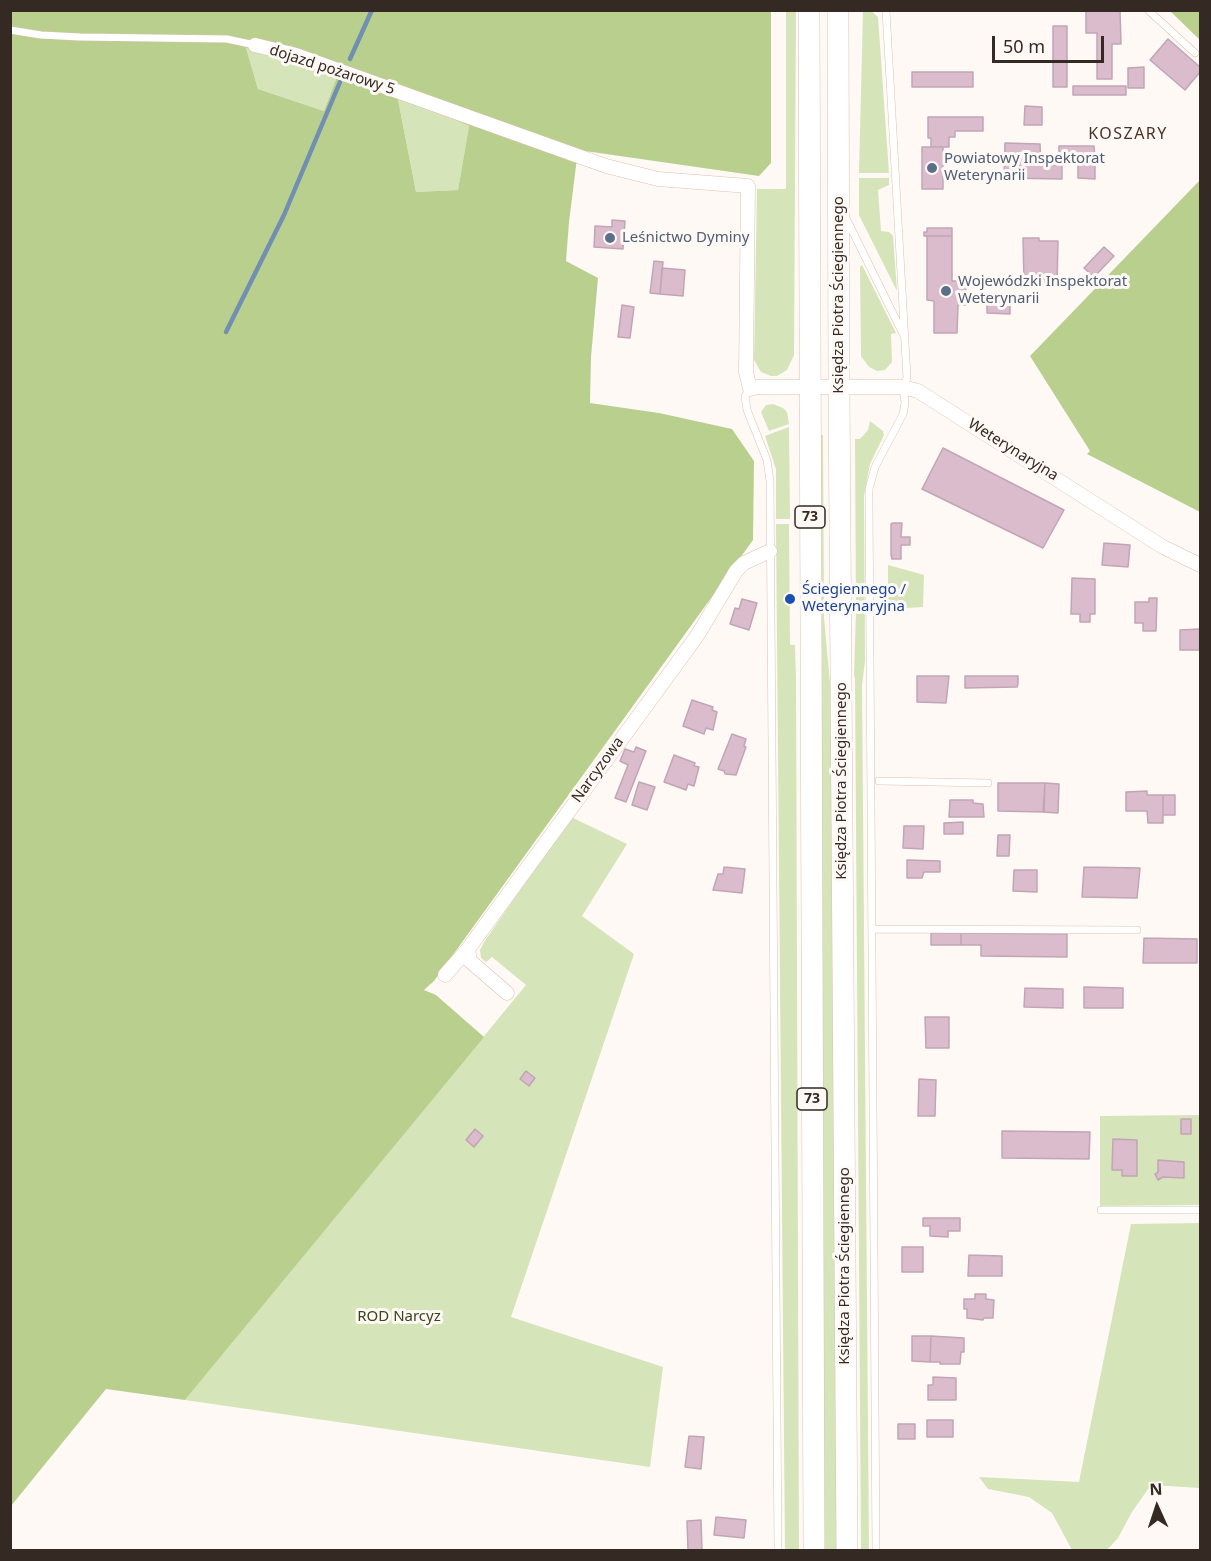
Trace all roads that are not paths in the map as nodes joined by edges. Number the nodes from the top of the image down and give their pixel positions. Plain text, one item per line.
1 (809, 10) edge
2 (838, 10) edge
3 (886, 10) edge
4 (1148, 10) edge
5 (10, 30) edge
6 (255, 45) joint
7 (1195, 53) dead end
8 (839, 202) junction
9 (906, 340) junction
10 (839, 386) junction
11 (810, 387) junction
12 (903, 387) junction
13 (750, 389) junction
14 (770, 551) junction
15 (1200, 566) edge
16 (879, 781) dead end
17 (988, 783) dead end
18 (872, 928) junction
19 (1137, 930) dead end
20 (468, 949) junction
21 (445, 975) dead end
22 (507, 993) dead end
23 (1101, 1210) dead end
24 (1200, 1210) edge
25 (778, 1551) edge
26 (813, 1551) edge
27 (847, 1551) edge
28 (876, 1551) edge

1 - 11 main road, Księdza Piotra Ściegiennego / 73
2 - 8 main road, Księdza Piotra Ściegiennego / 73
3 - 9 lane
4 - 7 lane
5 - 6 lane, dojazd pożarowy 5
6 - 13 street, dojazd pożarowy 5
8 - 9 lane
8 - 10 main road, Księdza Piotra Ściegiennego / 73
9 - 12 lane
10 - 11 street, Weterynaryjna
10 - 12 street, Weterynaryjna
10 - 27 main road, Księdza Piotra Ściegiennego / 73
11 - 13 street, Weterynaryjna
11 - 26 main road, Księdza Piotra Ściegiennego / 73
12 - 15 street, Weterynaryjna
12 - 18 lane
13 - 14 lane
14 - 20 street, Narcyzowa
14 - 25 lane
16 - 17 lane
18 - 19 lane
18 - 28 lane
20 - 21 street, Narcyzowa
20 - 22 street
23 - 24 lane

